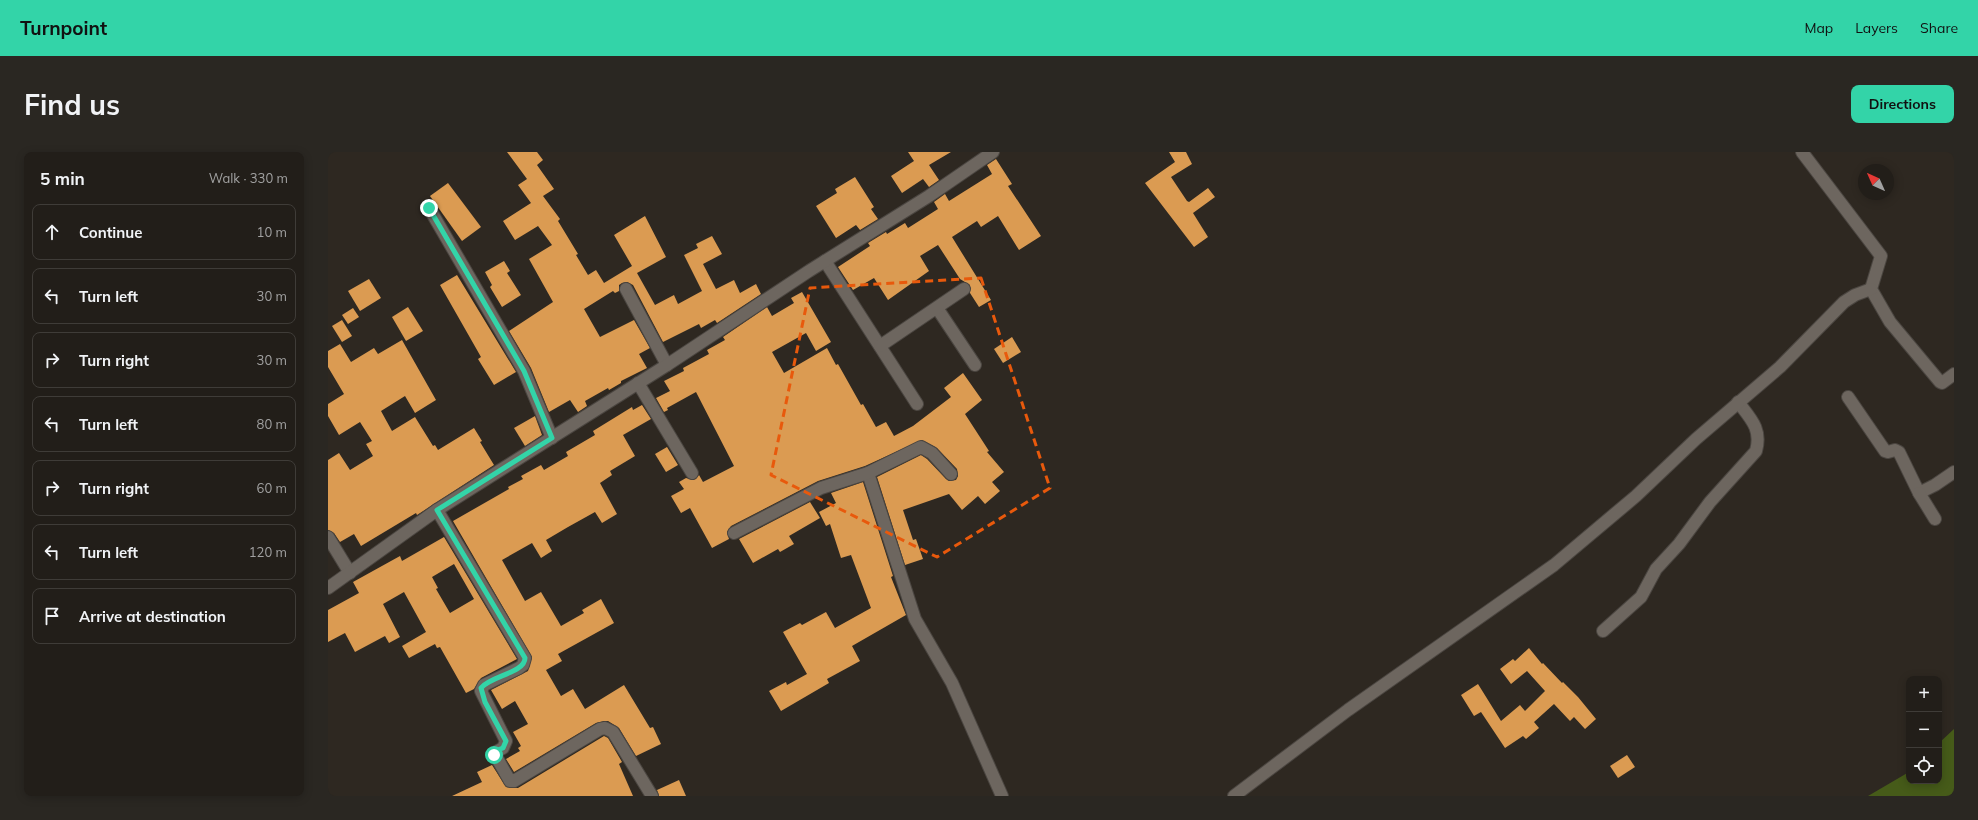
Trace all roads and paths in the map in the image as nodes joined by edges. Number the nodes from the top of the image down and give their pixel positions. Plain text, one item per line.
1 (993, 152) edge
2 (1802, 152) edge
3 (429, 208) dead end
4 (825, 261) junction
5 (626, 289) dead end
6 (964, 289) dead end
7 (1871, 289) junction
8 (937, 308) junction
9 (880, 346) junction
10 (667, 364) junction
11 (974, 365) dead end
12 (1954, 374) edge
13 (638, 382) junction
14 (1848, 397) dead end
15 (1738, 402) junction
16 (917, 404) dead end
17 (552, 438) junction
18 (1954, 472) edge
19 (692, 473) dead end
20 (868, 473) junction
21 (951, 474) dead end
22 (1919, 493) junction
23 (437, 510) junction
24 (1935, 519) dead end
25 (734, 533) dead end
26 (328, 537) edge
27 (350, 573) junction
28 (328, 588) edge
29 (1603, 631) dead end
30 (652, 796) edge
31 (1002, 796) edge
32 (1234, 796) edge

1 - 4 street
2 - 7 street
3 - 17 street
4 - 9 street
4 - 10 street
5 - 10 street
6 - 8 street
7 - 12 street
7 - 15 street
8 - 9 street
8 - 11 street
9 - 16 street
10 - 13 street
13 - 17 street
13 - 19 street
14 - 22 street
15 - 29 street
15 - 32 street
17 - 23 street
18 - 22 street
20 - 21 street
20 - 25 street
20 - 31 street
22 - 24 street
23 - 27 street
23 - 30 street
26 - 27 street
27 - 28 street

